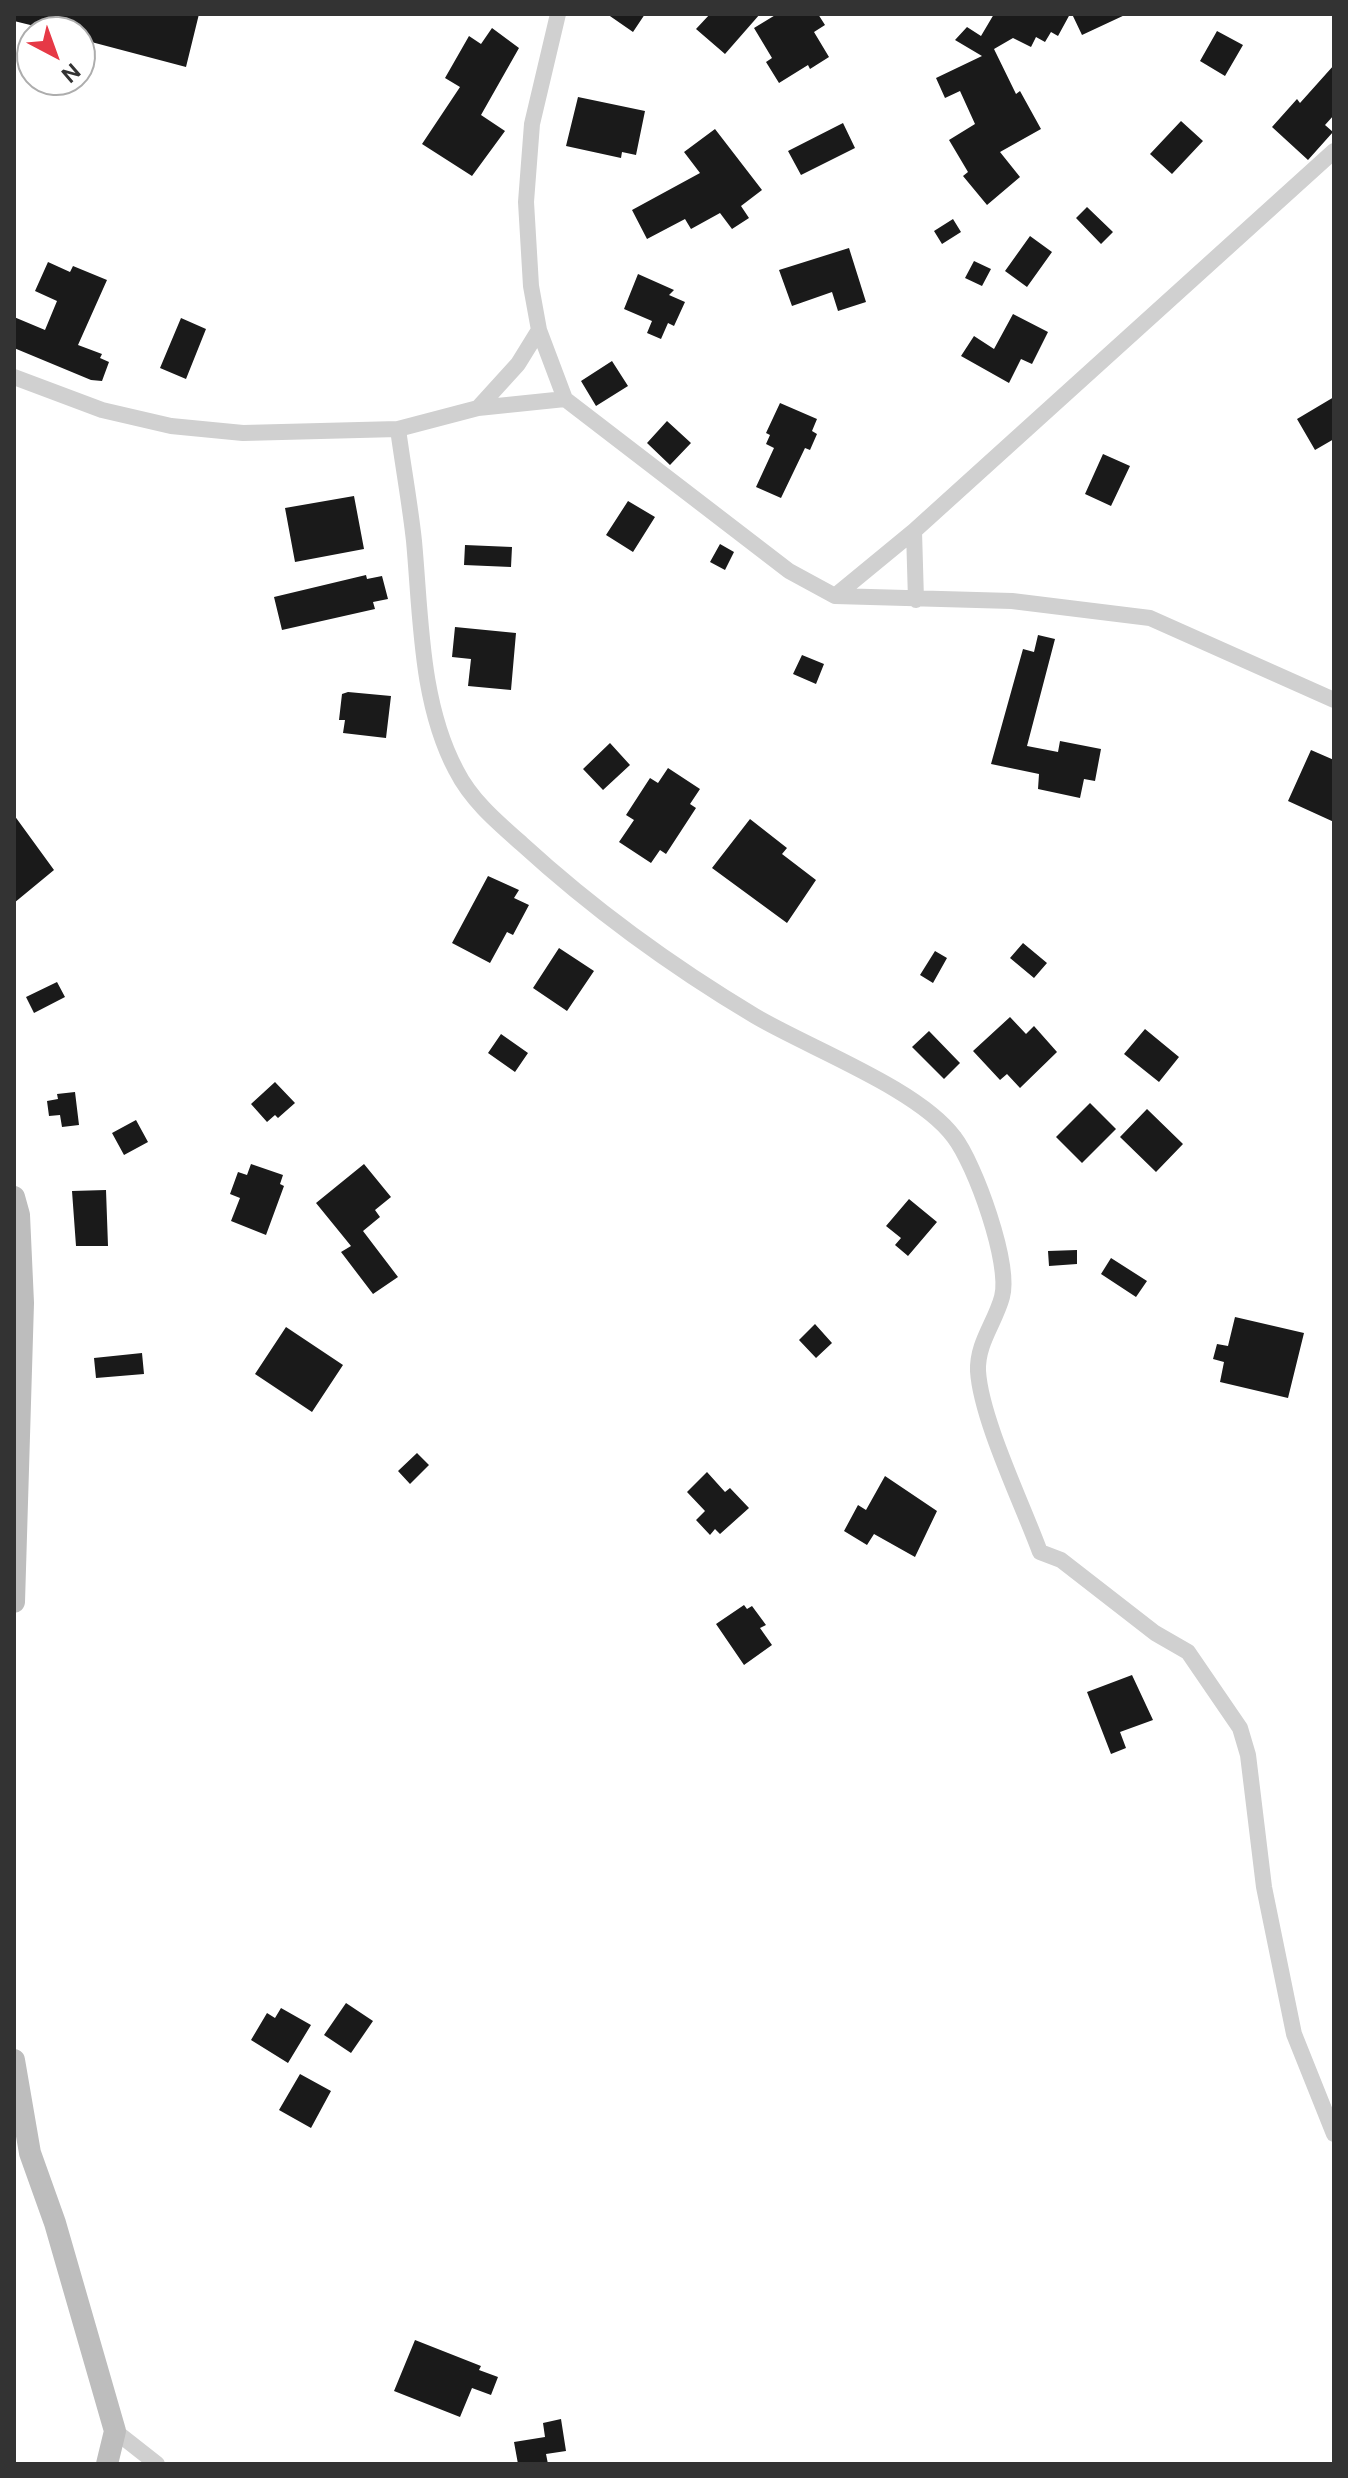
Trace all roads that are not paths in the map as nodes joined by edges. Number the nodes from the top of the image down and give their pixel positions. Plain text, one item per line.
1 (558, 14) edge
2 (1334, 151) edge
3 (539, 330) junction
4 (14, 377) edge
5 (565, 399) junction
6 (478, 408) junction
7 (398, 429) junction
8 (914, 531) junction
9 (835, 596) junction
10 (916, 600) junction
11 (1334, 700) edge
12 (14, 1197) edge
13 (14, 1602) edge
14 (14, 2060) edge
15 (1334, 2134) edge
16 (115, 2431) junction
17 (107, 2464) edge
18 (157, 2464) edge

1 - 3 street
2 - 8 street
3 - 5 street
3 - 6 street
4 - 7 street
5 - 6 street
5 - 9 street
6 - 7 street
7 - 15 street
8 - 9 street
8 - 10 street
9 - 10 street
10 - 11 street
12 - 13 street
14 - 16 street
16 - 17 street
16 - 18 street

